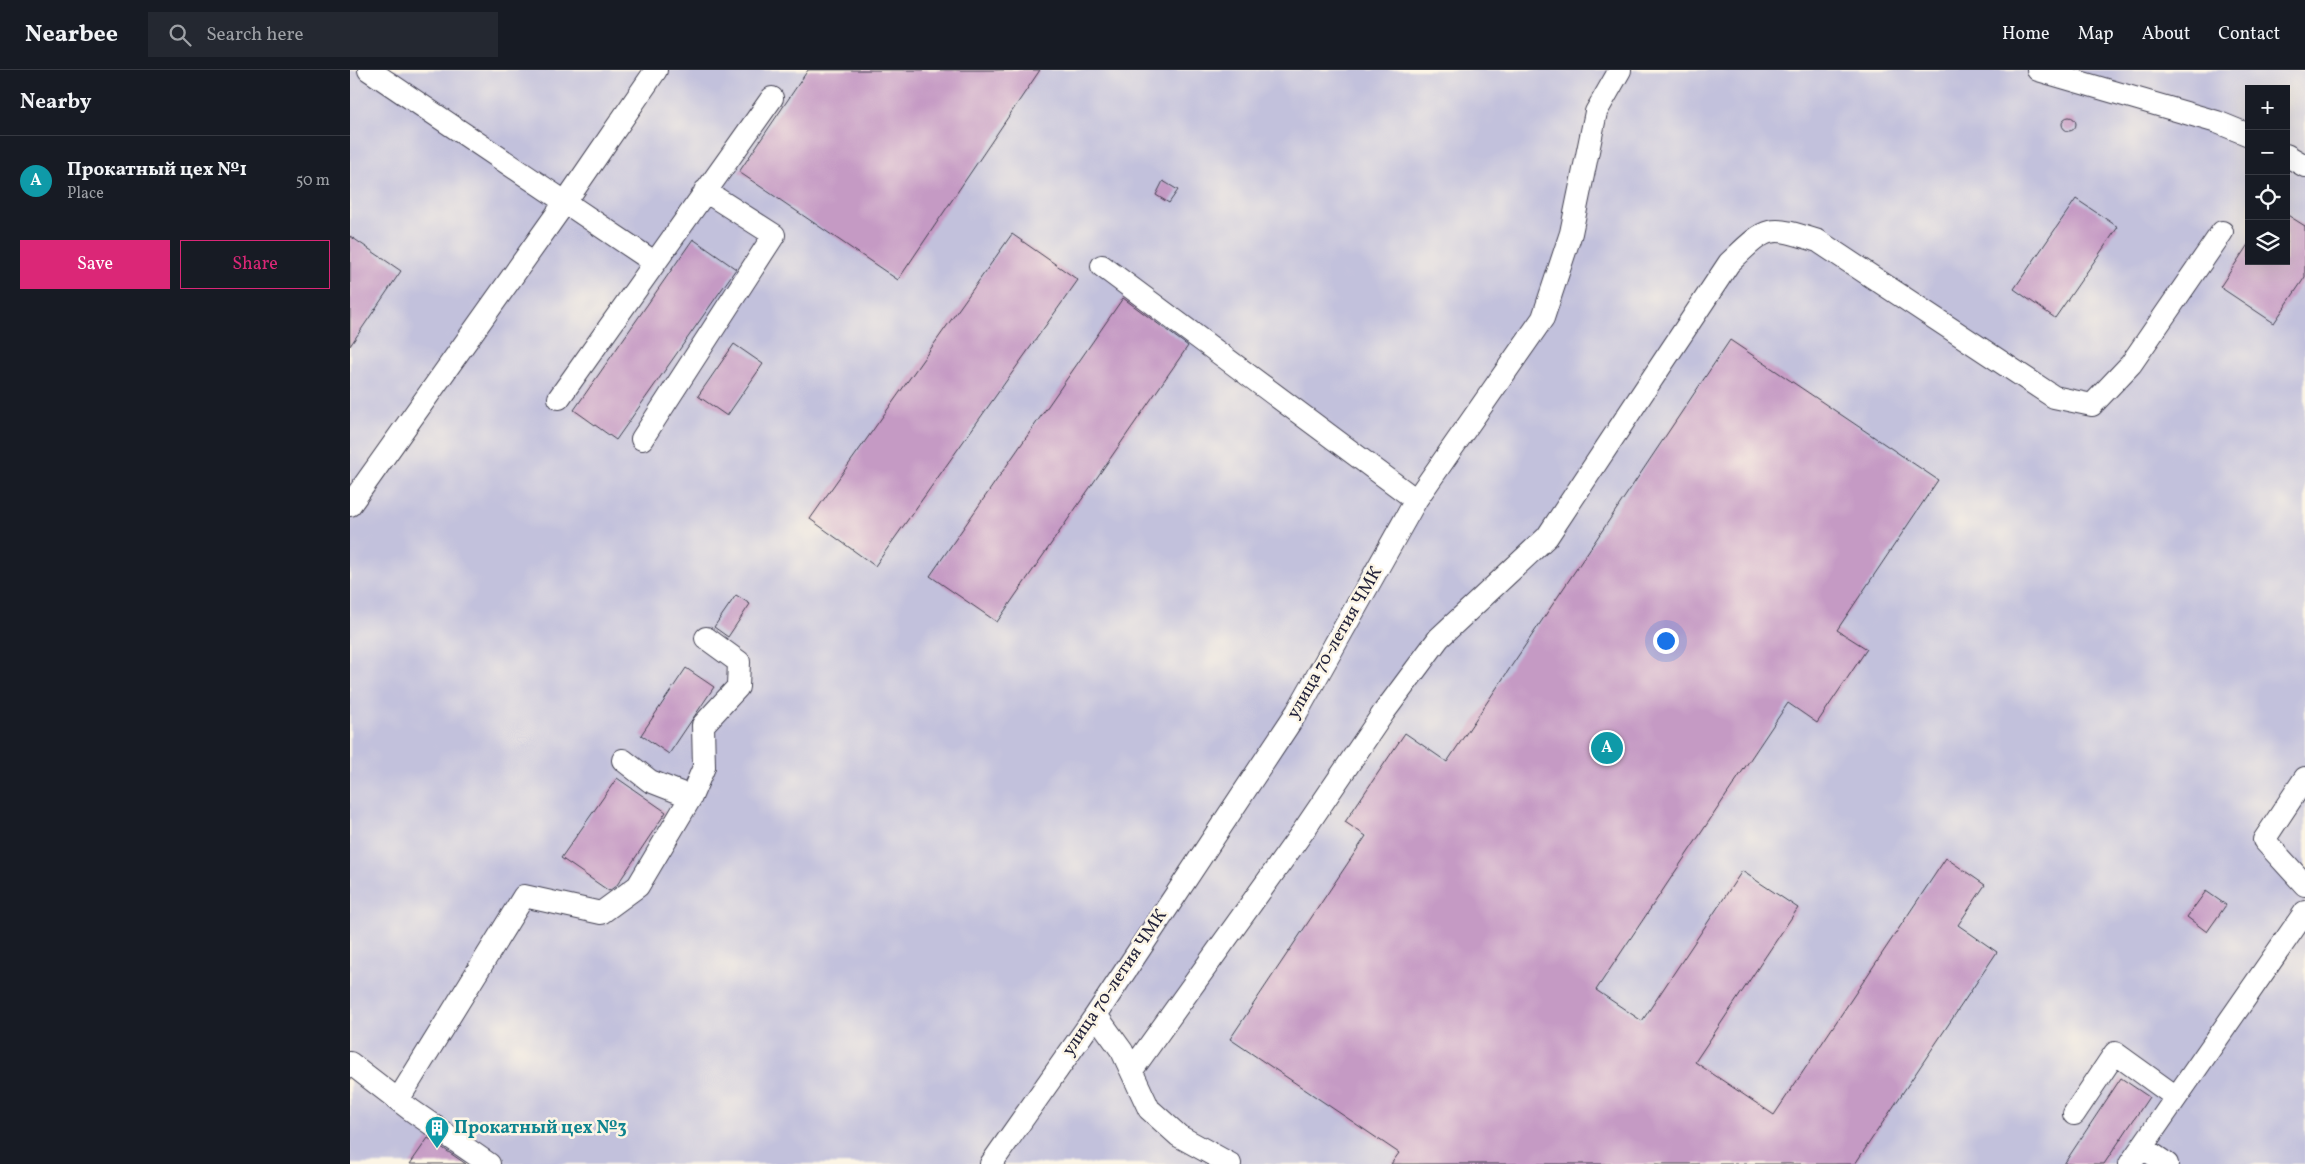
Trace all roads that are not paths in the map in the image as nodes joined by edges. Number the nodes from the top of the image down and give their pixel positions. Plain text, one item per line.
1 (369, 70) edge
2 (656, 70) edge
3 (1620, 70) edge
4 (2038, 70) edge
5 (772, 98) dead end
6 (2245, 133) edge
7 (2290, 157) edge
8 (2305, 166) edge
9 (705, 191) junction
10 (566, 201) junction
11 (2222, 232) dead end
12 (654, 262) junction
13 (1102, 266) dead end
14 (559, 398) dead end
15 (642, 439) dead end
16 (1416, 500) junction
17 (350, 505) edge
18 (706, 638) dead end
19 (623, 760) dead end
20 (2305, 778) edge
21 (691, 797) junction
22 (2305, 885) edge
23 (2305, 912) edge
24 (1096, 1015) junction
25 (350, 1064) edge
26 (1132, 1070) junction
27 (2176, 1097) junction
28 (398, 1100) junction
29 (2074, 1114) dead end
30 (2136, 1155) edge
31 (489, 1164) edge
32 (991, 1164) edge
33 (1230, 1164) edge
34 (2167, 1164) edge

1 - 10 street
2 - 10 street
3 - 16 street, улица 70-летия ЧМК
4 - 6 street
5 - 9 street
7 - 8 street
9 - 12 street
9 - 15 street
10 - 12 street
10 - 17 street
11 - 26 street
12 - 14 street
13 - 16 street
16 - 24 street, улица 70-летия ЧМК
18 - 21 street
19 - 21 street
20 - 22 street
21 - 28 street
23 - 27 street
24 - 26 street
24 - 32 street, улица 70-летия ЧМК
25 - 28 street
26 - 33 street
27 - 29 street
27 - 30 street
28 - 31 street
30 - 34 street

